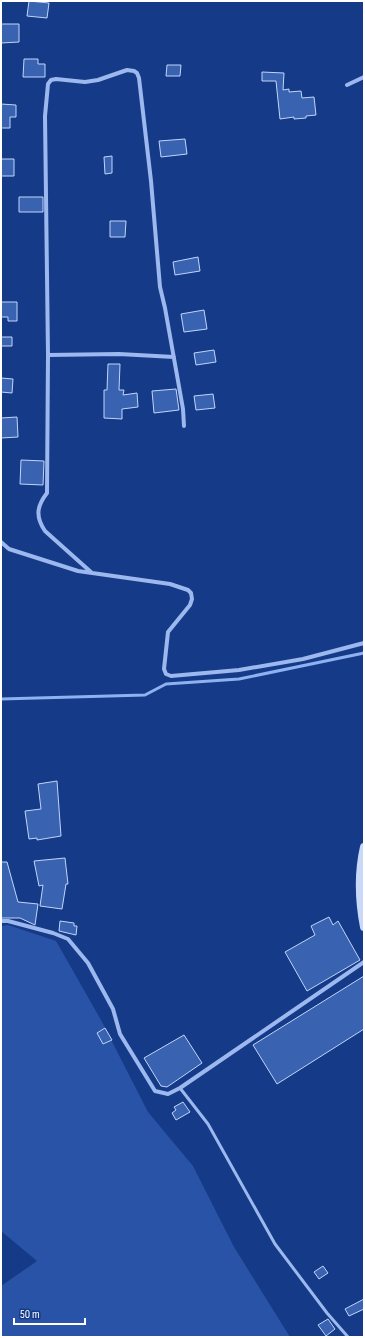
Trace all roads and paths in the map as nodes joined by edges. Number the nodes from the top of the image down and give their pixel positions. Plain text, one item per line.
1 (364, 77) edge
2 (347, 85) dead end
3 (48, 355) junction
4 (174, 356) junction
5 (184, 426) dead end
6 (1, 542) edge
7 (92, 573) junction
8 (364, 643) edge
9 (364, 847) edge
10 (1, 921) edge
11 (364, 927) edge
12 (364, 962) edge
13 (180, 1088) junction
14 (348, 1337) edge

1 - 2 street
3 - 4 street
3 - 4 street
3 - 7 street
4 - 5 street
6 - 7 street
7 - 8 street
9 - 11 main road
10 - 13 street
12 - 13 street
13 - 14 lane

